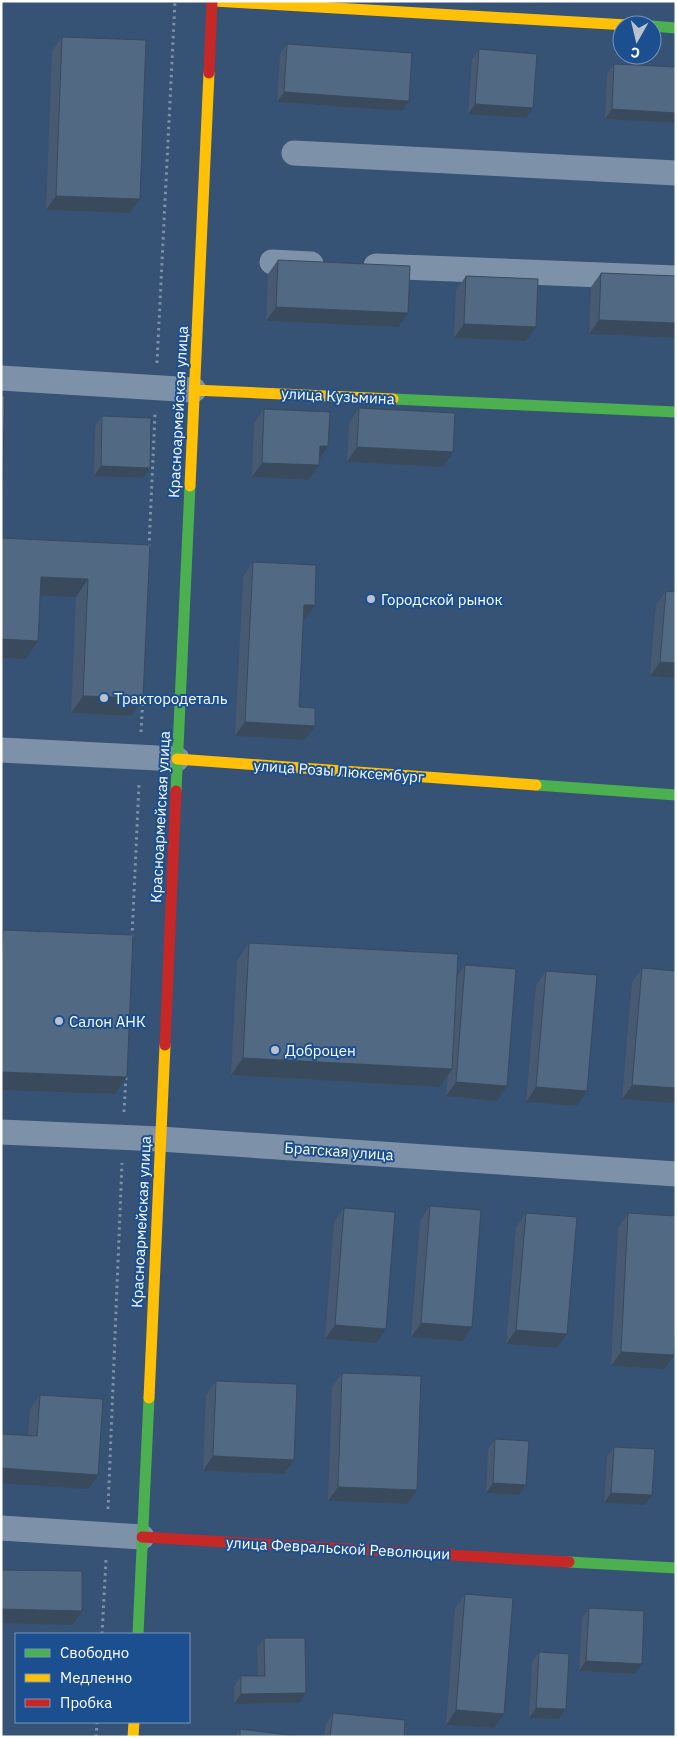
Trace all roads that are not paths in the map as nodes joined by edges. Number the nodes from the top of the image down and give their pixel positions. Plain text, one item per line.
1 (213, 1) edge
2 (612, 24) edge
3 (662, 27) edge
4 (676, 28) edge
5 (294, 153) dead end
6 (676, 173) edge
7 (272, 262) dead end
8 (676, 278) edge
9 (1, 378) edge
10 (194, 390) junction
11 (676, 412) edge
12 (1, 750) edge
13 (177, 759) junction
14 (676, 795) edge
15 (1, 1132) edge
16 (160, 1139) junction
17 (676, 1174) edge
18 (1, 1528) edge
19 (142, 1537) junction
20 (676, 1568) edge
21 (138, 1633) edge
22 (134, 1723) edge
23 (133, 1737) edge

1 - 2 street
1 - 10 street, Красноармейская улица
3 - 4 street
5 - 6 street
7 - 8 street
9 - 10 street, улица Кузьмина
10 - 11 street, улица Кузьмина
10 - 13 street, Красноармейская улица
12 - 13 street, улица Розы Люксембург
13 - 14 street, улица Розы Люксембург
13 - 16 street, Красноармейская улица
15 - 16 street, Братская улица
16 - 17 street, Братская улица
16 - 19 street, Красноармейская улица
18 - 19 street, улица Февральской Революции
19 - 20 street, улица Февральской Революции
19 - 21 street, Красноармейская улица
22 - 23 street

